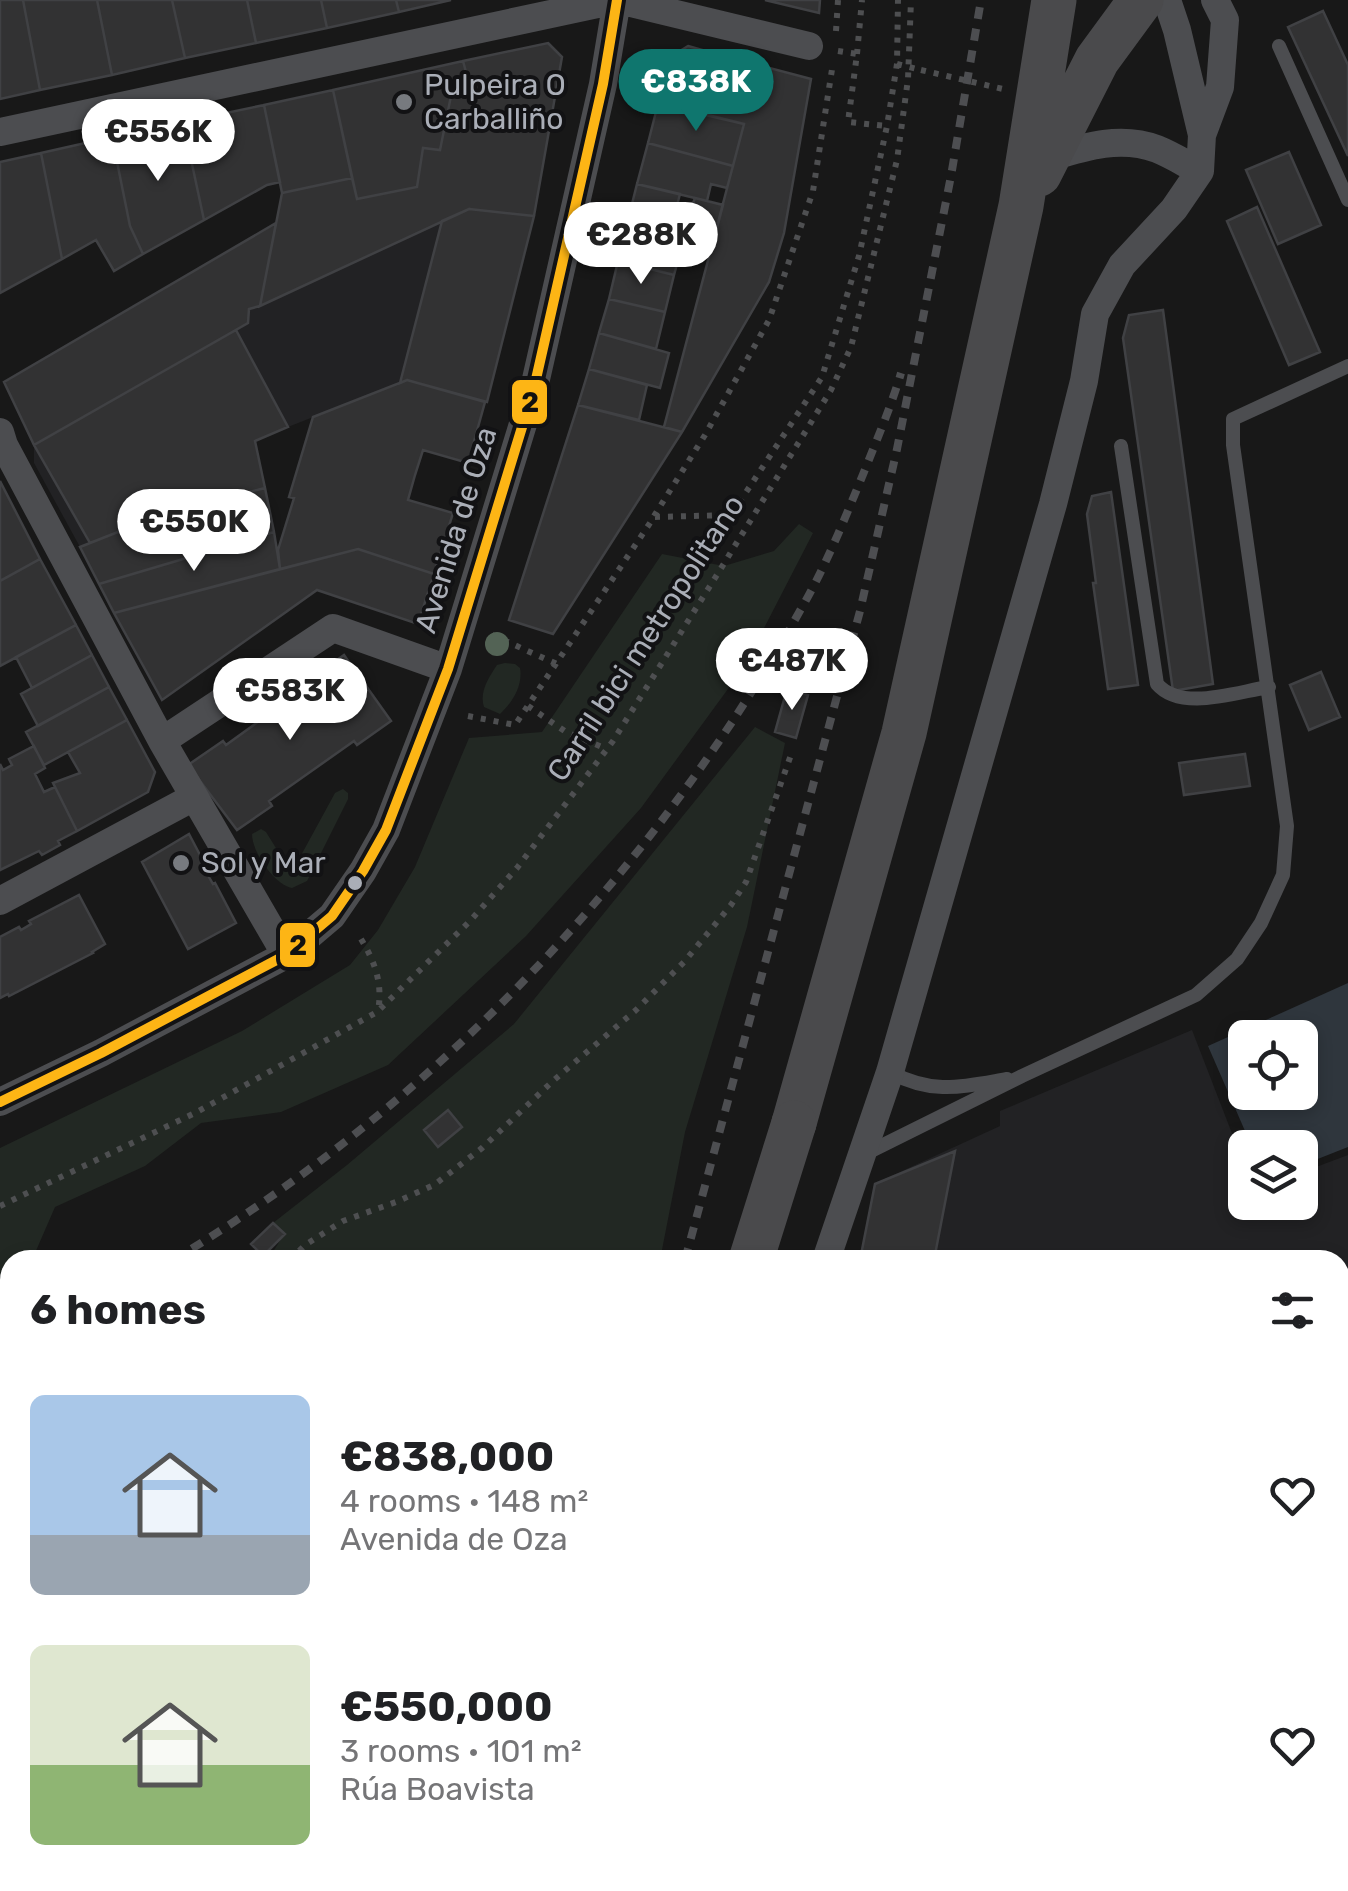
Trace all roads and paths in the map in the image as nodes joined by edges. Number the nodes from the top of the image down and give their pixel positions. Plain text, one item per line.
1 (617, 0) edge
2 (838, 0) edge
3 (862, 0) edge
4 (898, 0) edge
5 (911, 0) edge
6 (1054, 0) edge
7 (1140, 0) edge
8 (1166, 0) edge
9 (1215, 0) edge
10 (1279, 46) dead end
11 (822, 48) junction
12 (858, 54) junction
13 (897, 64) junction
14 (908, 67) junction
15 (1004, 89) dead end
16 (888, 126) junction
17 (0, 132) edge
18 (1202, 135) junction
19 (1048, 158) junction
20 (1200, 172) junction
21 (1348, 200) edge
22 (1021, 206) junction
23 (1348, 366) edge
24 (0, 432) edge
25 (1121, 446) dead end
26 (654, 517) junction
27 (492, 635) dead end
28 (557, 664) junction
29 (448, 668) junction
30 (1269, 687) junction
31 (528, 706) junction
32 (468, 716) dead end
33 (162, 741) junction
34 (607, 749) junction
35 (792, 752) dead end
36 (194, 797) junction
37 (0, 900) edge
38 (361, 939) dead end
39 (286, 955) junction
40 (378, 1012) junction
41 (890, 1072) junction
42 (1022, 1076) junction
43 (0, 1102) edge
44 (861, 1156) junction
45 (0, 1206) edge
46 (300, 1250) edge
47 (753, 1250) edge
48 (829, 1250) edge

1 - 11 street
1 - 17 street
1 - 29 street, Avenida de Oza
2 - 11 path
3 - 12 path
4 - 13 path
5 - 14 path, Carril bici metropolitano
6 - 22 main road
7 - 19 main road
8 - 18 street
9 - 18 street
10 - 21 lane
11 - 12 path
11 - 26 path
12 - 16 path
13 - 14 path
13 - 16 path
14 - 15 path, bridge
14 - 34 path, Carril bici metropolitano
16 - 26 path
18 - 20 street
19 - 20 street
19 - 22 main road
20 - 41 street
22 - 47 main road, bridge
23 - 30 lane
24 - 33 street
25 - 30 lane
26 - 28 path
27 - 28 path
28 - 31 path
29 - 33 street, Avenida de Oza
29 - 39 street, Avenida de Oza
30 - 42 lane
31 - 32 path
31 - 34 path
33 - 36 street
34 - 40 path, Carril bici metropolitano
35 - 46 path
36 - 37 street
36 - 39 street
38 - 40 path
39 - 43 street, Avenida de Oza
40 - 45 path, Carril bici metropolitano
41 - 42 lane
41 - 44 street
42 - 44 lane
44 - 48 street

